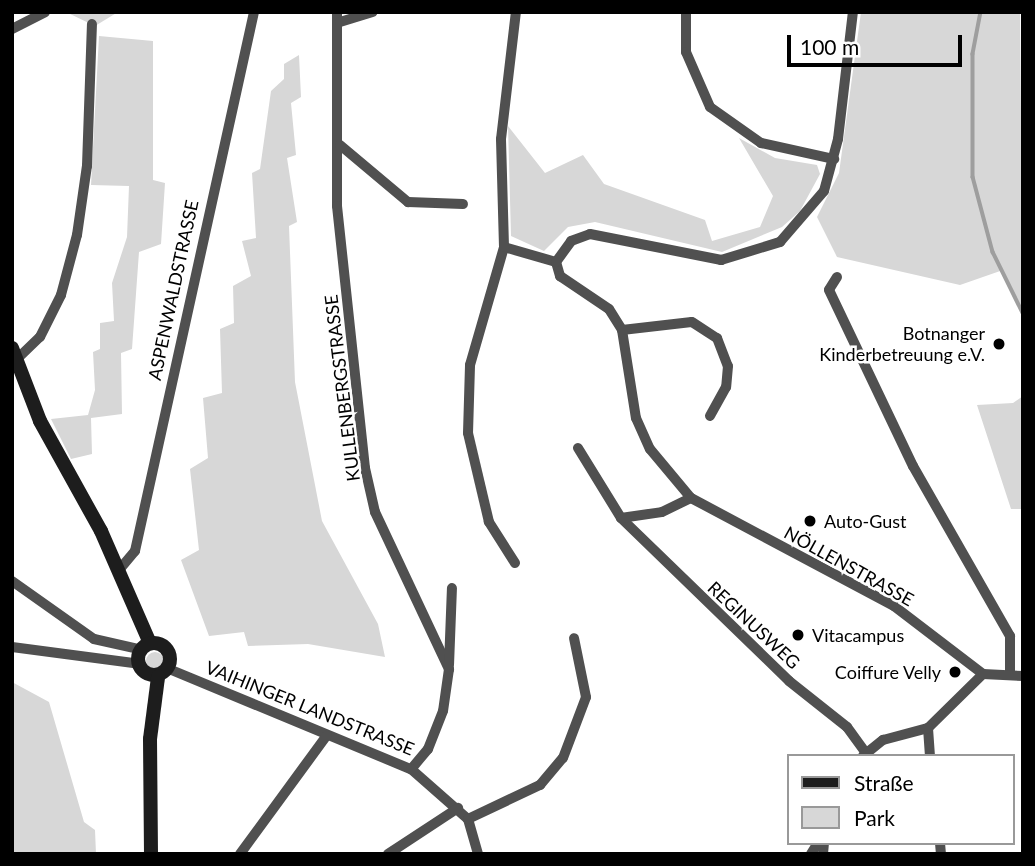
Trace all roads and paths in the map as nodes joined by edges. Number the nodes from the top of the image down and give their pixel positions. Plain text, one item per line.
1 (45, 12) edge
2 (254, 12) edge
3 (373, 12) edge
4 (516, 12) edge
5 (686, 12) edge
6 (853, 12) edge
7 (339, 17) edge
8 (92, 24) dead end
9 (12, 29) edge
10 (340, 145) junction
11 (834, 159) junction
12 (463, 204) dead end
13 (504, 247) junction
14 (556, 262) junction
15 (837, 278) dead end
16 (622, 330) junction
17 (14, 353) edge
18 (710, 416) dead end
19 (578, 448) dead end
20 (691, 498) junction
21 (621, 518) junction
22 (515, 564) dead end
23 (119, 570) junction
24 (12, 581) edge
25 (452, 588) dead end
26 (574, 638) dead end
27 (12, 647) edge
28 (107, 651) junction
29 (143, 651) junction
30 (449, 669) junction
31 (163, 673) junction
32 (1010, 673) junction
33 (983, 674) junction
34 (1023, 676) edge
35 (928, 728) junction
36 (327, 735) junction
37 (864, 754) edge
38 (930, 754) edge
39 (411, 769) junction
40 (458, 808) junction
41 (468, 820) junction
42 (151, 854) edge
43 (240, 854) edge
44 (388, 854) edge
45 (478, 854) edge

1 - 9 street
2 - 23 street, ASPENWALDSTRASSE
3 - 7 street, KULLENBERGSTRASSE
4 - 13 street
5 - 11 street
6 - 11 street
7 - 10 street, KULLENBERGSTRASSE
8 - 17 street
10 - 12 street
10 - 30 street, KULLENBERGSTRASSE
11 - 14 street
13 - 14 street
13 - 22 street
14 - 16 street, NÖLLENSTRASSE
15 - 32 street
16 - 18 street
16 - 20 street, NÖLLENSTRASSE
17 - 23 street, VAIHINGER LANDSTRASSE
19 - 21 street
20 - 21 street
20 - 33 street, NÖLLENSTRASSE
21 - 37 street, REGINUSWEG
23 - 29 street, VAIHINGER LANDSTRASSE
24 - 28 street
25 - 30 street
26 - 41 street
27 - 28 street
28 - 29 street
28 - 29 street
29 - 31 street, VAIHINGER LANDSTRASSE
29 - 31 street, VAIHINGER LANDSTRASSE
30 - 39 street
31 - 36 street, VAIHINGER LANDSTRASSE
31 - 42 street
32 - 33 street
32 - 34 street
33 - 35 street
35 - 37 street
35 - 38 street
36 - 39 street, VAIHINGER LANDSTRASSE
36 - 43 street
39 - 40 street, VAIHINGER LANDSTRASSE
40 - 41 street, VAIHINGER LANDSTRASSE
40 - 44 street
41 - 45 street, VAIHINGER LANDSTRASSE

